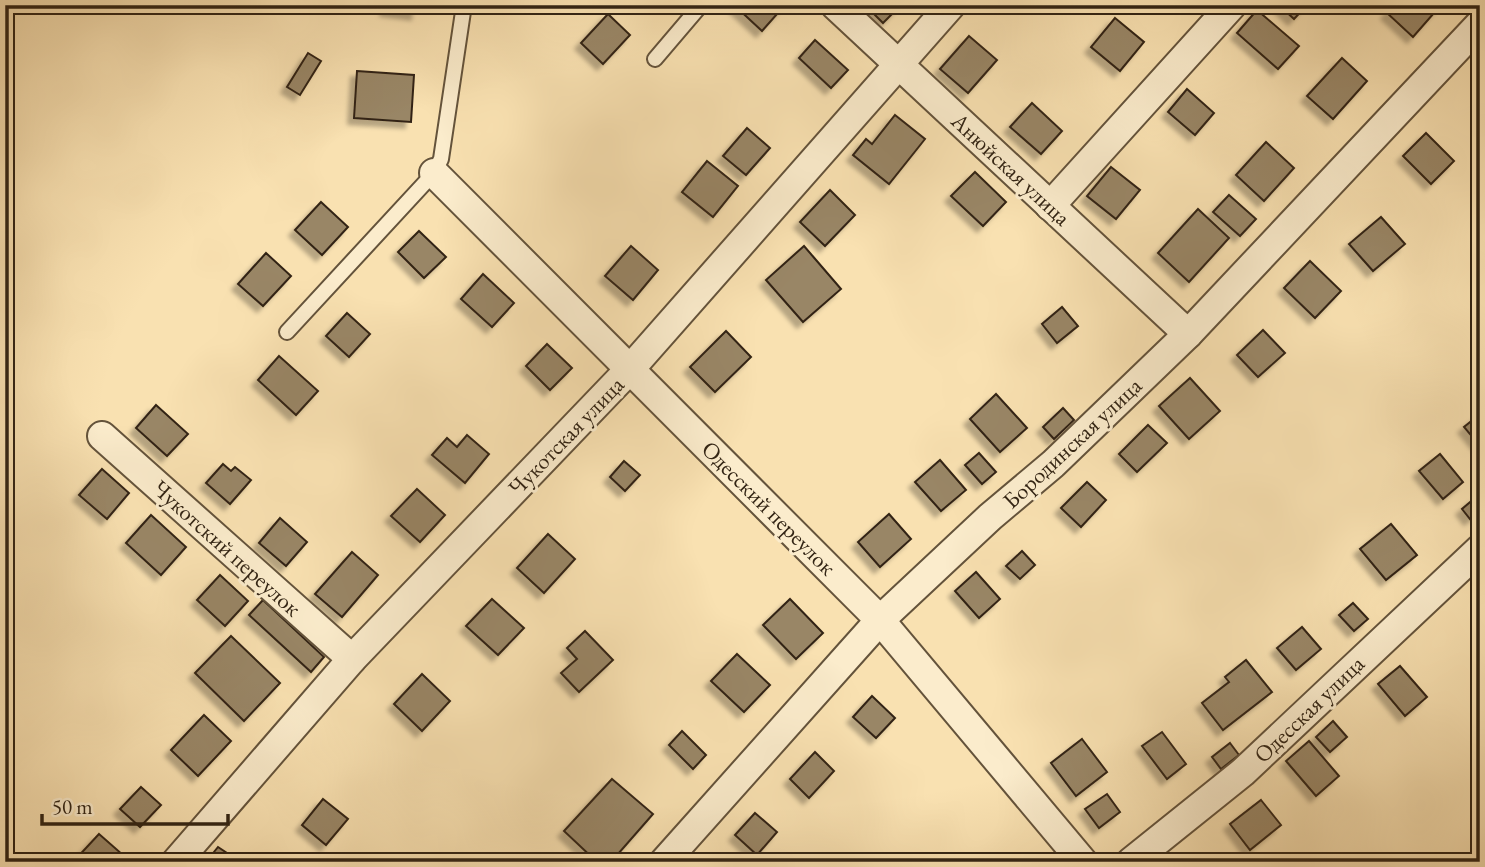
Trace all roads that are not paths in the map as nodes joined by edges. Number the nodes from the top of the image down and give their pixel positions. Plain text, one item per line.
1 (464, 5) edge
2 (701, 5) edge
3 (835, 5) edge
4 (951, 5) edge
5 (1232, 5) edge
6 (1480, 24) edge
7 (655, 59) dead end
8 (898, 63) junction
9 (434, 173) junction
10 (1050, 206) junction
11 (287, 332) dead end
12 (1188, 334) junction
13 (631, 368) junction
14 (103, 436) dead end
15 (1480, 549) edge
16 (880, 620) junction
17 (352, 659) junction
18 (176, 862) edge
19 (664, 862) edge
20 (1083, 862) edge
21 (1131, 862) edge

1 - 9 lane
2 - 7 lane
3 - 8 street, Анюйская улица
4 - 8 street, Чукотская улица
5 - 10 street
6 - 12 street, Бородинская улица
8 - 10 street, Анюйская улица
8 - 13 street, Чукотская улица
9 - 11 lane
9 - 13 street, Одесский переулок
10 - 12 street, Анюйская улица
12 - 16 street, Бородинская улица
13 - 16 street, Одесский переулок
13 - 17 street, Чукотская улица
14 - 17 street, Чукотский переулок
15 - 21 street, Одесская улица
16 - 19 street, Бородинская улица
16 - 20 street, Одесский переулок
17 - 18 street, Чукотская улица

